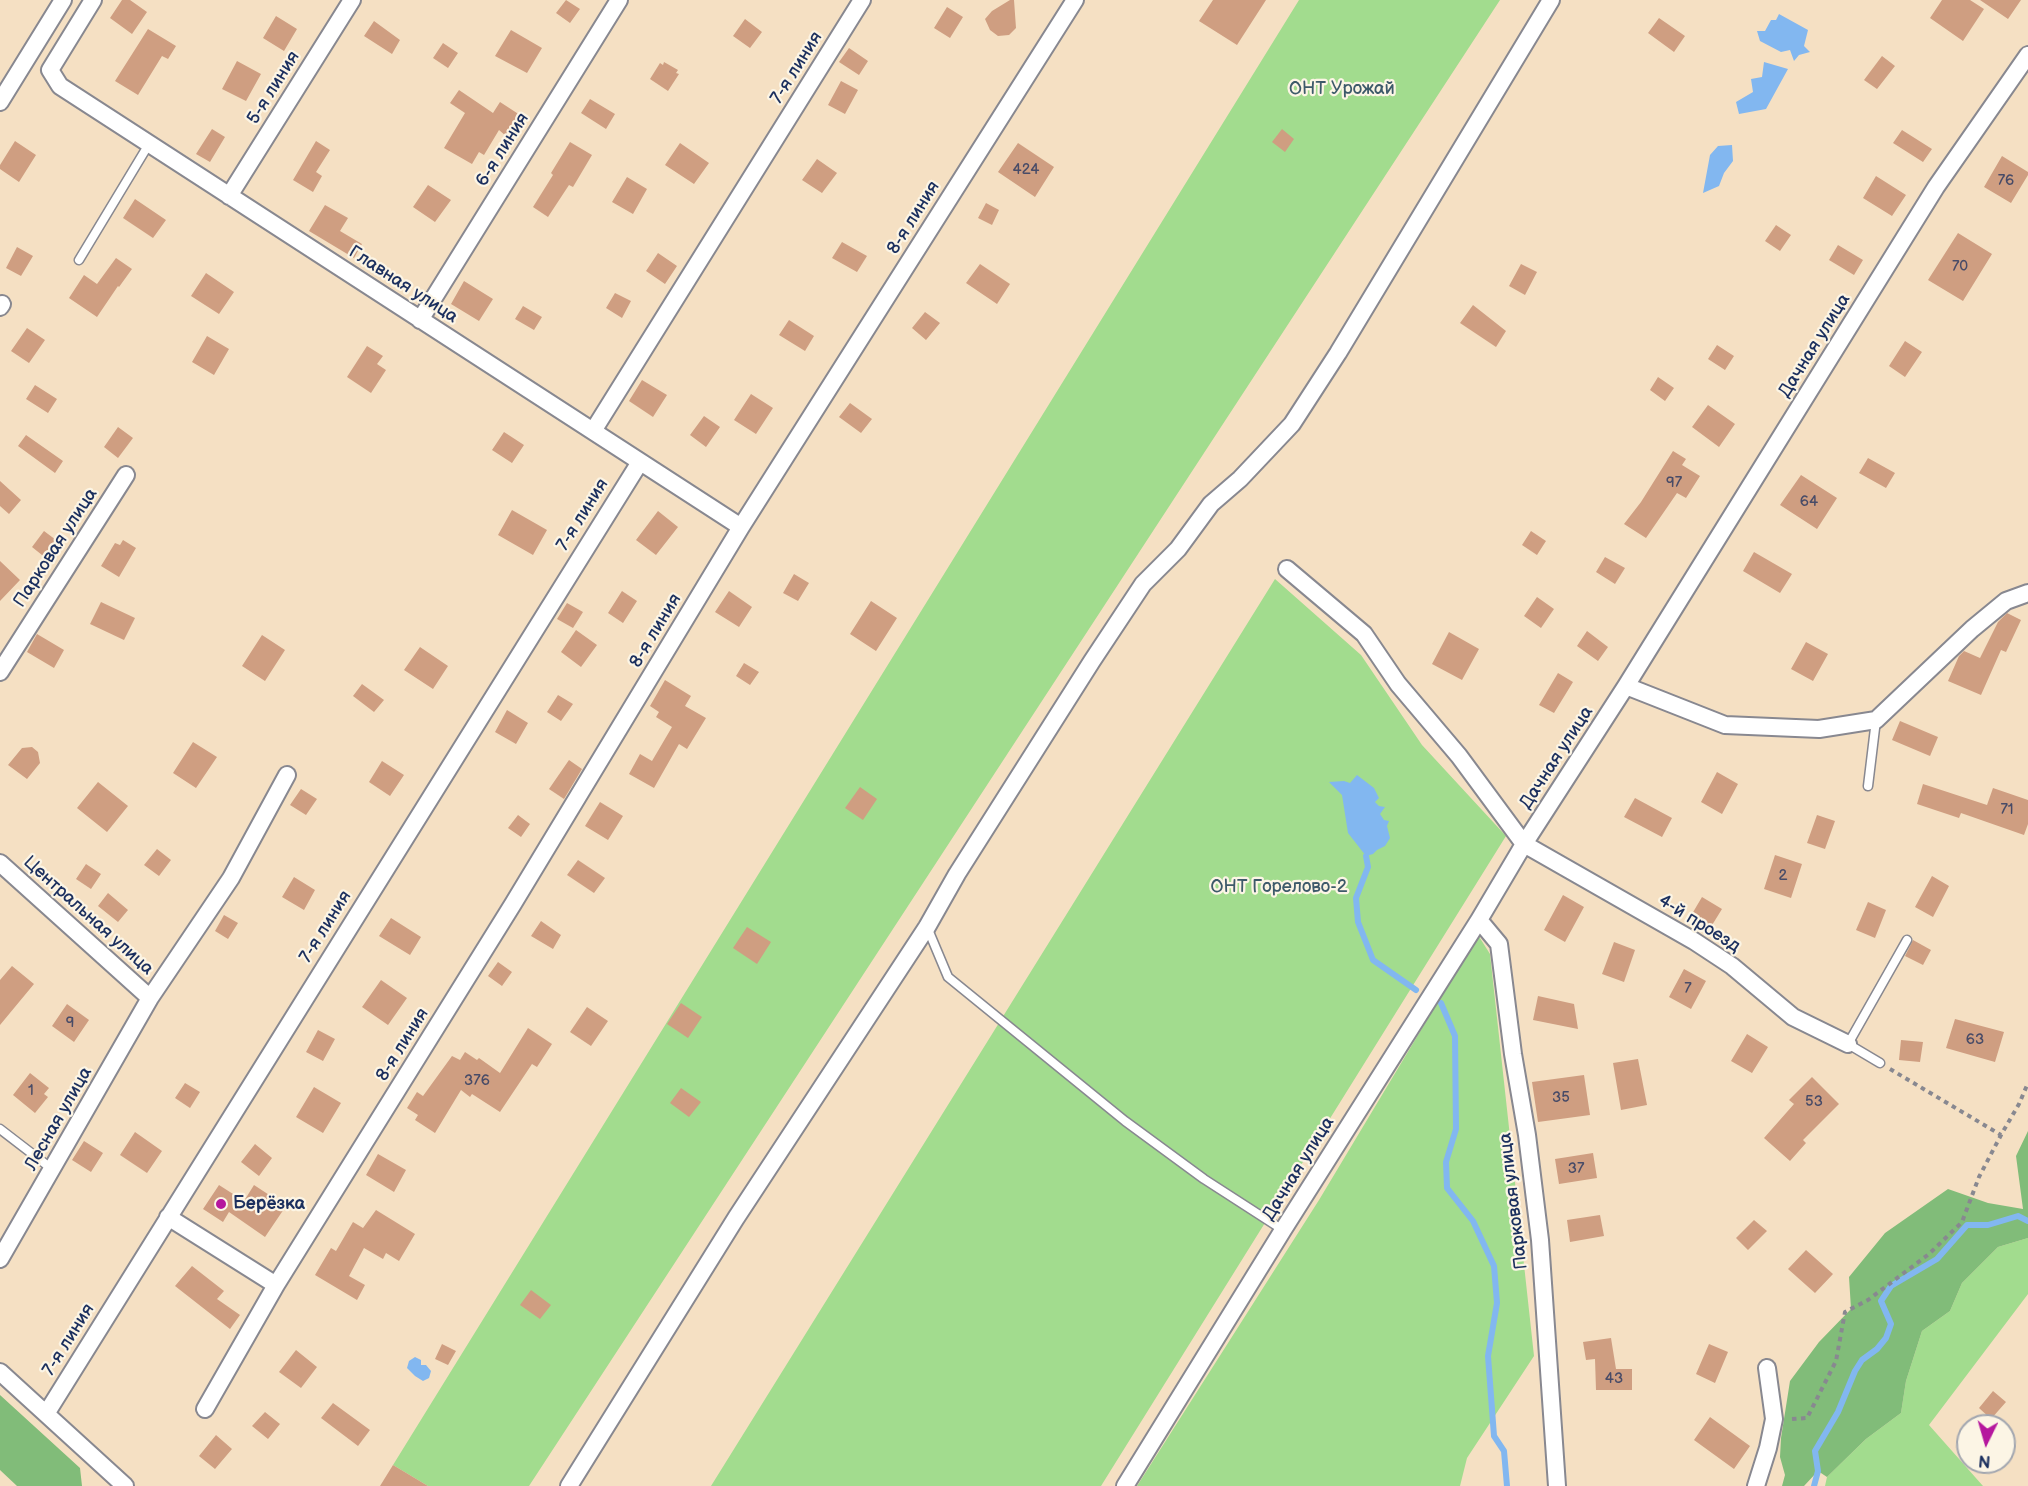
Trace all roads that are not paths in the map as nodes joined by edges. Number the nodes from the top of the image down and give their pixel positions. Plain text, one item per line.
1 (63, 0) edge
2 (93, 0) edge
3 (352, 0) edge
4 (619, 0) edge
5 (862, 0) edge
6 (1075, 0) edge
7 (1551, 0) edge
8 (2028, 55) edge
9 (6, 81) edge
10 (0, 102) edge
11 (149, 144) junction
12 (229, 196) junction
13 (79, 260) dead end
14 (420, 320) junction
15 (593, 431) junction
16 (640, 462) junction
17 (126, 475) dead end
18 (741, 527) junction
19 (1287, 569) dead end
20 (2028, 592) edge
21 (0, 672) edge
22 (1626, 686) junction
23 (1876, 720) junction
24 (287, 775) dead end
25 (1868, 786) dead end
26 (1524, 844) junction
27 (0, 863) edge
28 (1479, 920) junction
29 (927, 927) junction
30 (1907, 940) dead end
31 (150, 998) junction
32 (1848, 1044) junction
33 (1880, 1063) road end
34 (0, 1129) edge
35 (52, 1170) junction
36 (168, 1217) junction
37 (1283, 1230) junction
38 (0, 1259) edge
39 (276, 1285) junction
40 (1767, 1368) dead end
41 (0, 1372) edge
42 (205, 1409) dead end
43 (46, 1414) junction
44 (124, 1486) edge
45 (569, 1486) edge
46 (1125, 1486) edge
47 (1557, 1486) edge
48 (1756, 1486) edge

1 - 9 street
2 - 11 street, Главная улица
3 - 12 street, 5-я линия
4 - 14 street, 6-я линия
5 - 15 street, 7-я линия
6 - 18 street, 8-я линия
7 - 29 street
8 - 22 street, Дачная улица
9 - 10 street
11 - 12 street, Главная улица
11 - 13 lane
12 - 14 street, Главная улица
14 - 15 street, Главная улица
15 - 16 street, Главная улица
16 - 18 street, Главная улица
16 - 36 street, 7-я линия
17 - 21 street, Парковая улица
18 - 39 street, 8-я линия
19 - 26 street
20 - 23 street
22 - 23 street
22 - 26 street, Дачная улица
23 - 25 lane
24 - 31 street, Лесная улица
26 - 28 street, Дачная улица
26 - 32 street, 4-й проезд
27 - 31 street, Центральная улица
28 - 37 street, Дачная улица
28 - 47 street, Парковая улица
29 - 37 lane
29 - 45 street
30 - 32 lane
31 - 35 street, Лесная улица
32 - 33 lane
34 - 35 lane
35 - 38 street, Лесная улица
36 - 39 street
36 - 43 street, 7-я линия
37 - 46 street, Дачная улица
39 - 42 street, 8-я линия
40 - 48 street
41 - 43 street
43 - 44 street

